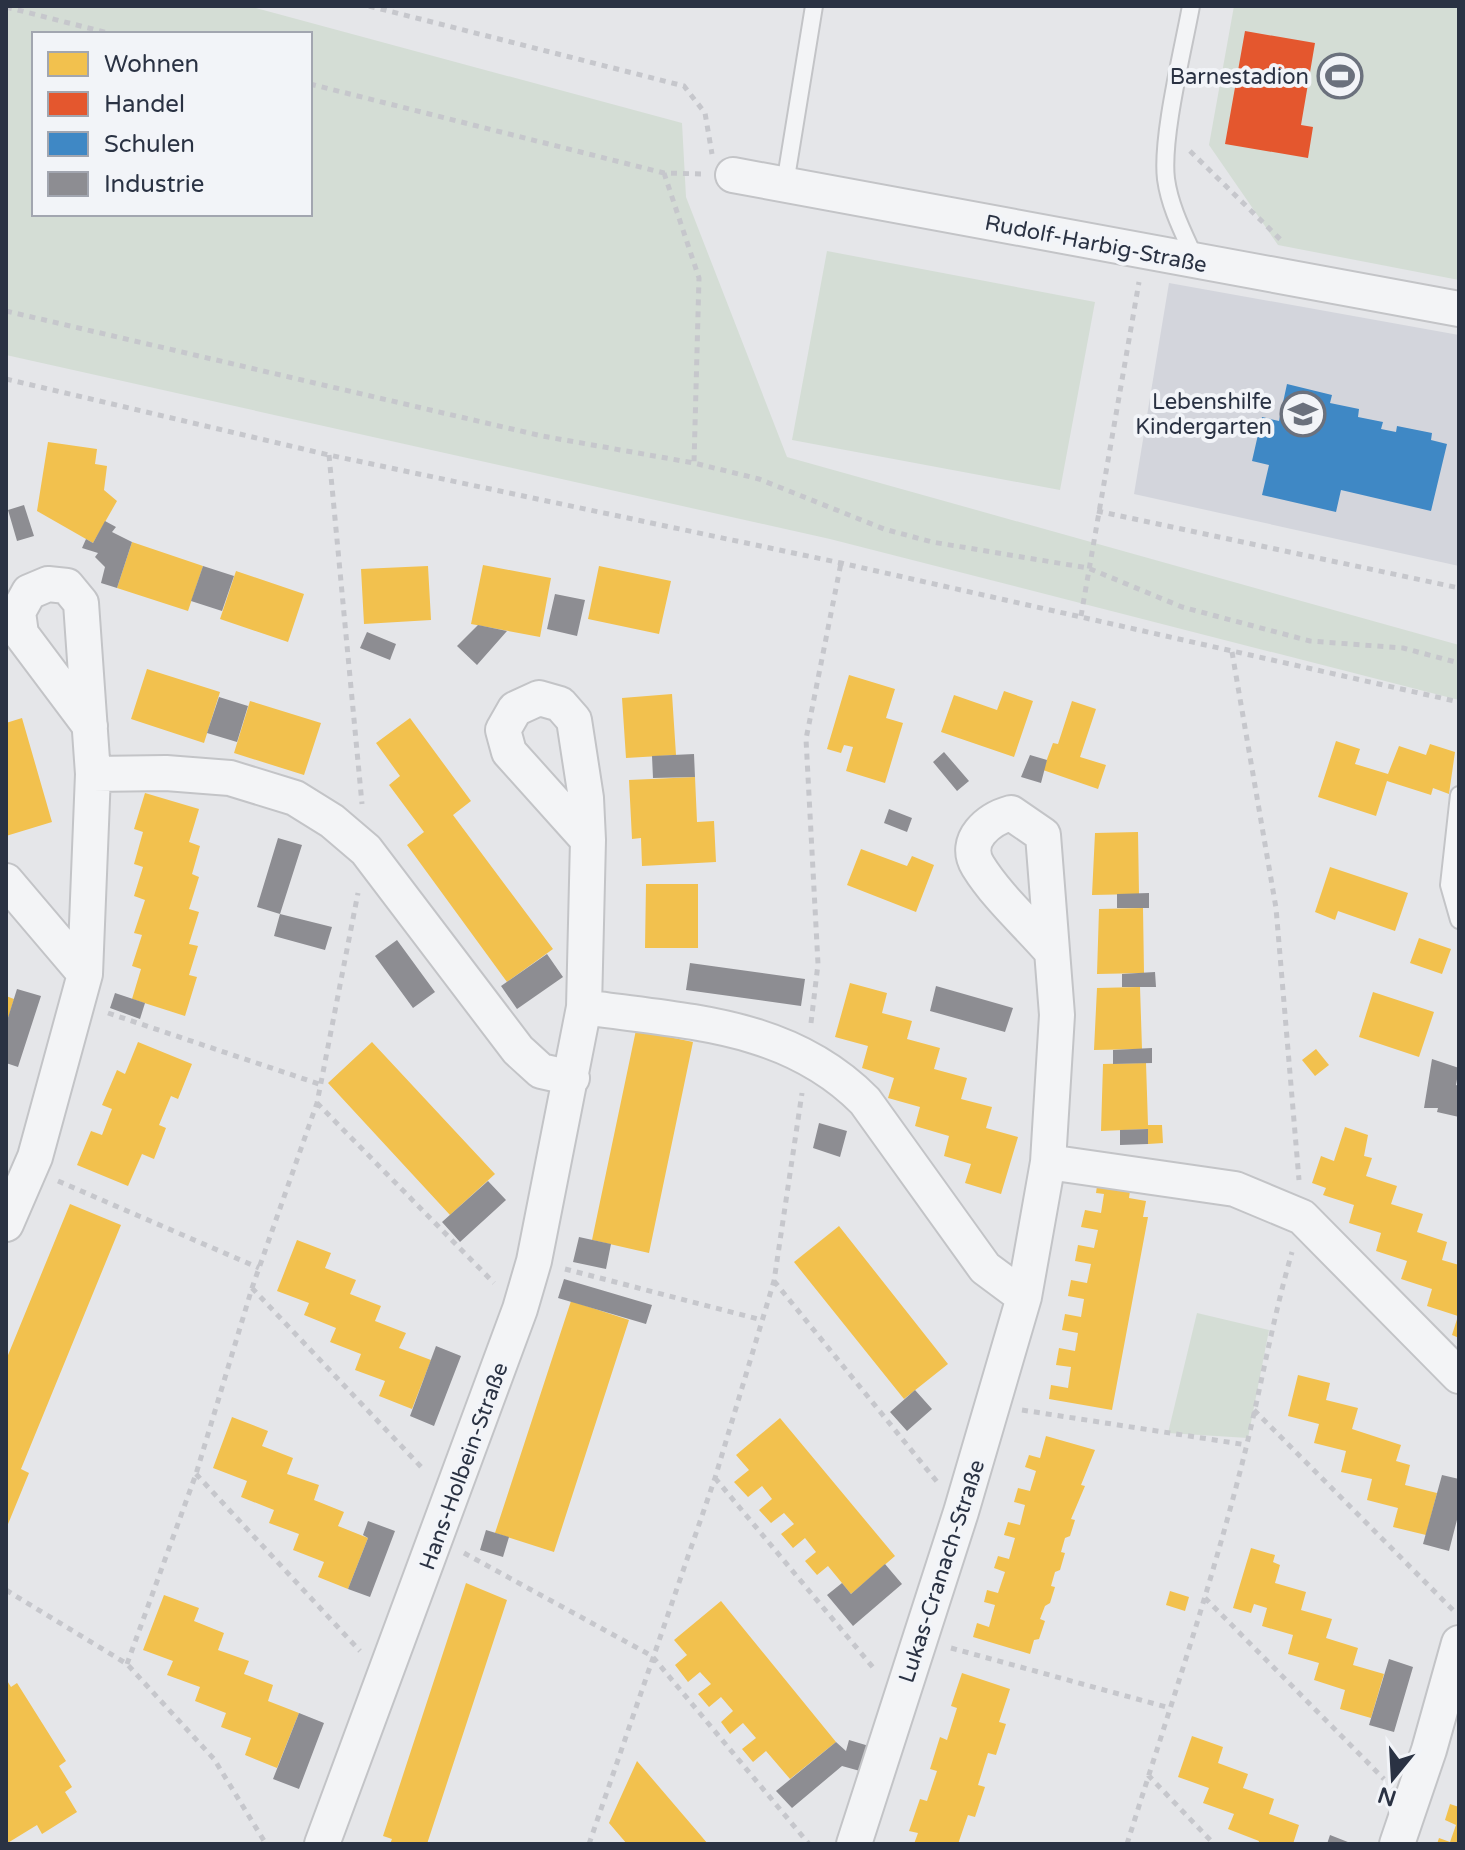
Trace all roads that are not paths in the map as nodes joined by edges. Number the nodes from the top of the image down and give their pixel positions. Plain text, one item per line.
1 (814, 6) edge
2 (1191, 6) edge
3 (733, 175) road end
4 (785, 184) junction
5 (1197, 262) junction
6 (1459, 309) edge
7 (90, 726) dead end
8 (93, 774) junction
9 (1459, 795) edge
10 (588, 840) dead end
11 (6, 881) edge
12 (1459, 920) edge
13 (1052, 952) dead end
14 (82, 989) junction
15 (584, 1007) junction
16 (572, 1078) junction
17 (1048, 1162) junction
18 (6, 1224) edge
19 (1024, 1297) junction
20 (1459, 1376) edge
21 (1459, 1643) edge
22 (322, 1844) edge
23 (854, 1844) edge
24 (1397, 1844) edge

1 - 4 lane
2 - 5 lane
3 - 4 street, Rudolf-Harbig-Straße
4 - 5 street, Rudolf-Harbig-Straße
5 - 6 street, Rudolf-Harbig-Straße
7 - 8 street
8 - 14 street
8 - 16 street
9 - 12 lane
10 - 15 street, Hans-Holbein-Straße
11 - 14 street
13 - 17 street, Lukas-Cranach-Straße
14 - 18 street
15 - 16 street, Hans-Holbein-Straße
15 - 19 street
16 - 22 street, Hans-Holbein-Straße
17 - 19 street, Lukas-Cranach-Straße
17 - 20 street
19 - 23 street, Lukas-Cranach-Straße
21 - 24 street

